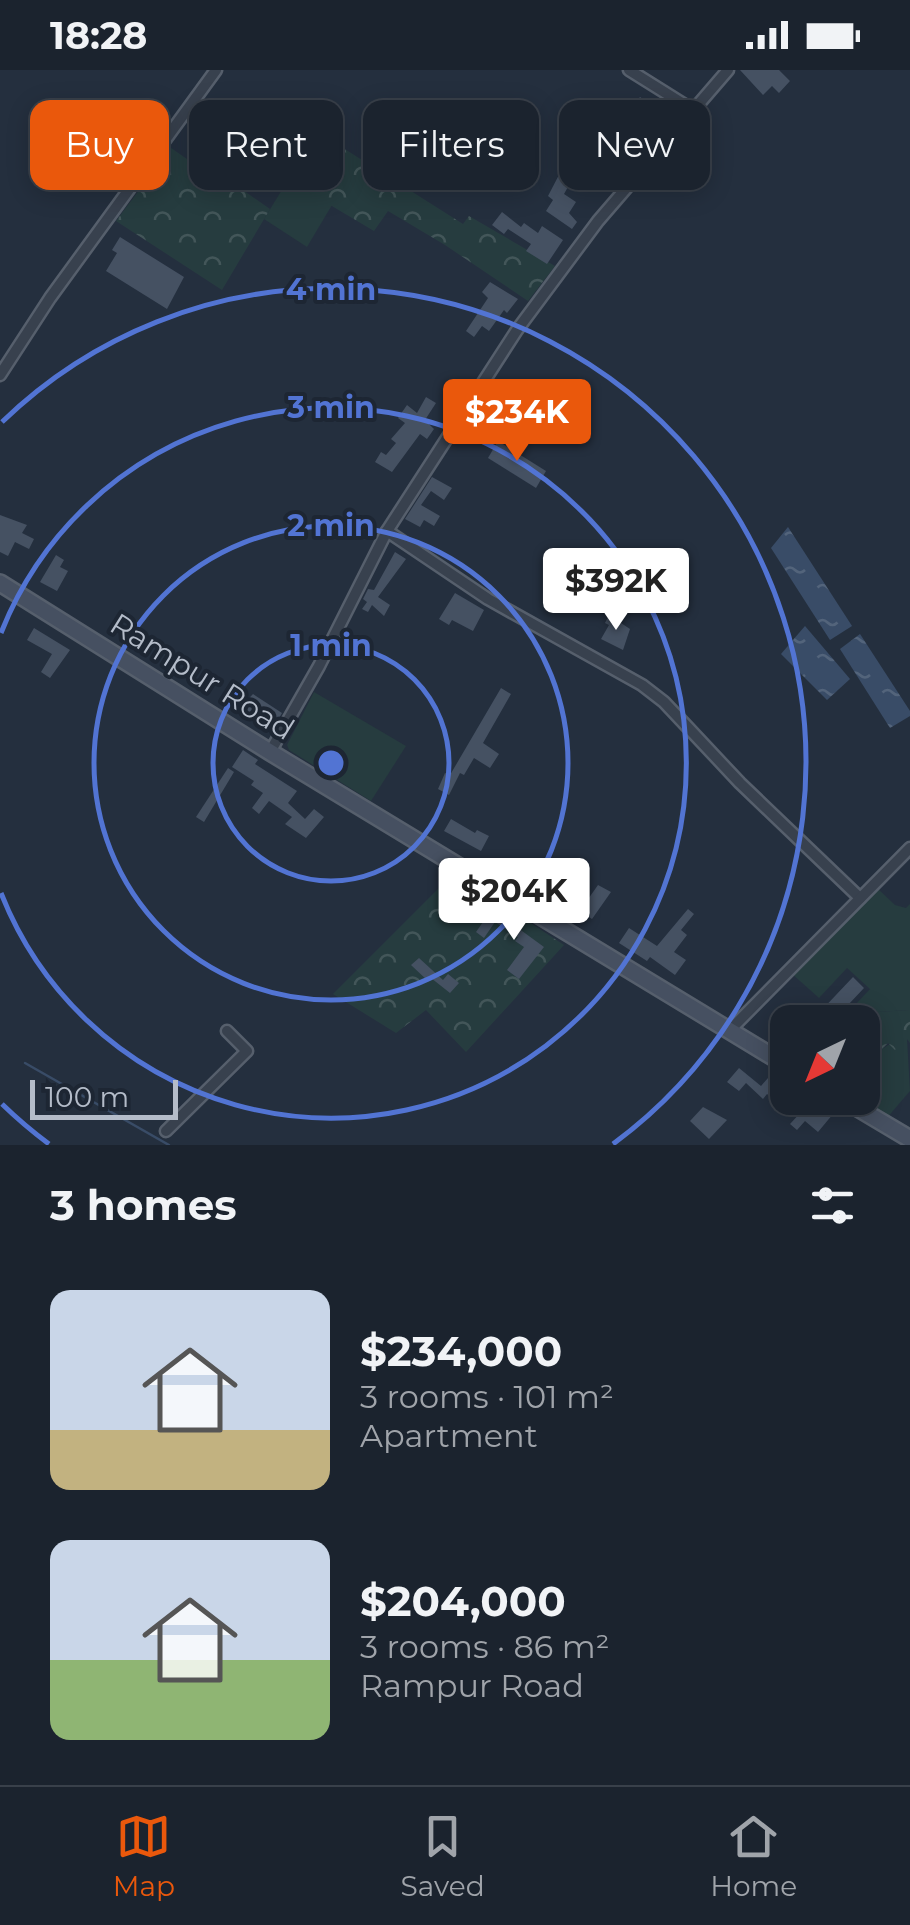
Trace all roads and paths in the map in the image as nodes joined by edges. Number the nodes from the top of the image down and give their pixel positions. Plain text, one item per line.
1 (216, 70) edge
2 (629, 70) edge
3 (728, 70) edge
4 (677, 100) edge
5 (702, 100) edge
6 (624, 190) edge
7 (0, 375) edge
8 (387, 531) junction
9 (0, 582) edge
10 (270, 752) junction
11 (910, 848) edge
12 (860, 898) junction
13 (227, 1031) dead end
14 (729, 1031) junction
15 (770, 1055) edge
16 (869, 1115) edge
17 (166, 1131) dead end
18 (910, 1139) edge

1 - 7 street
2 - 4 street
3 - 5 street
6 - 8 street
8 - 10 street
8 - 12 street
9 - 10 main road, Rampur Road
10 - 14 main road, Rampur Road
11 - 12 street
12 - 14 street
13 - 17 street
14 - 15 main road, Rampur Road
16 - 18 main road

